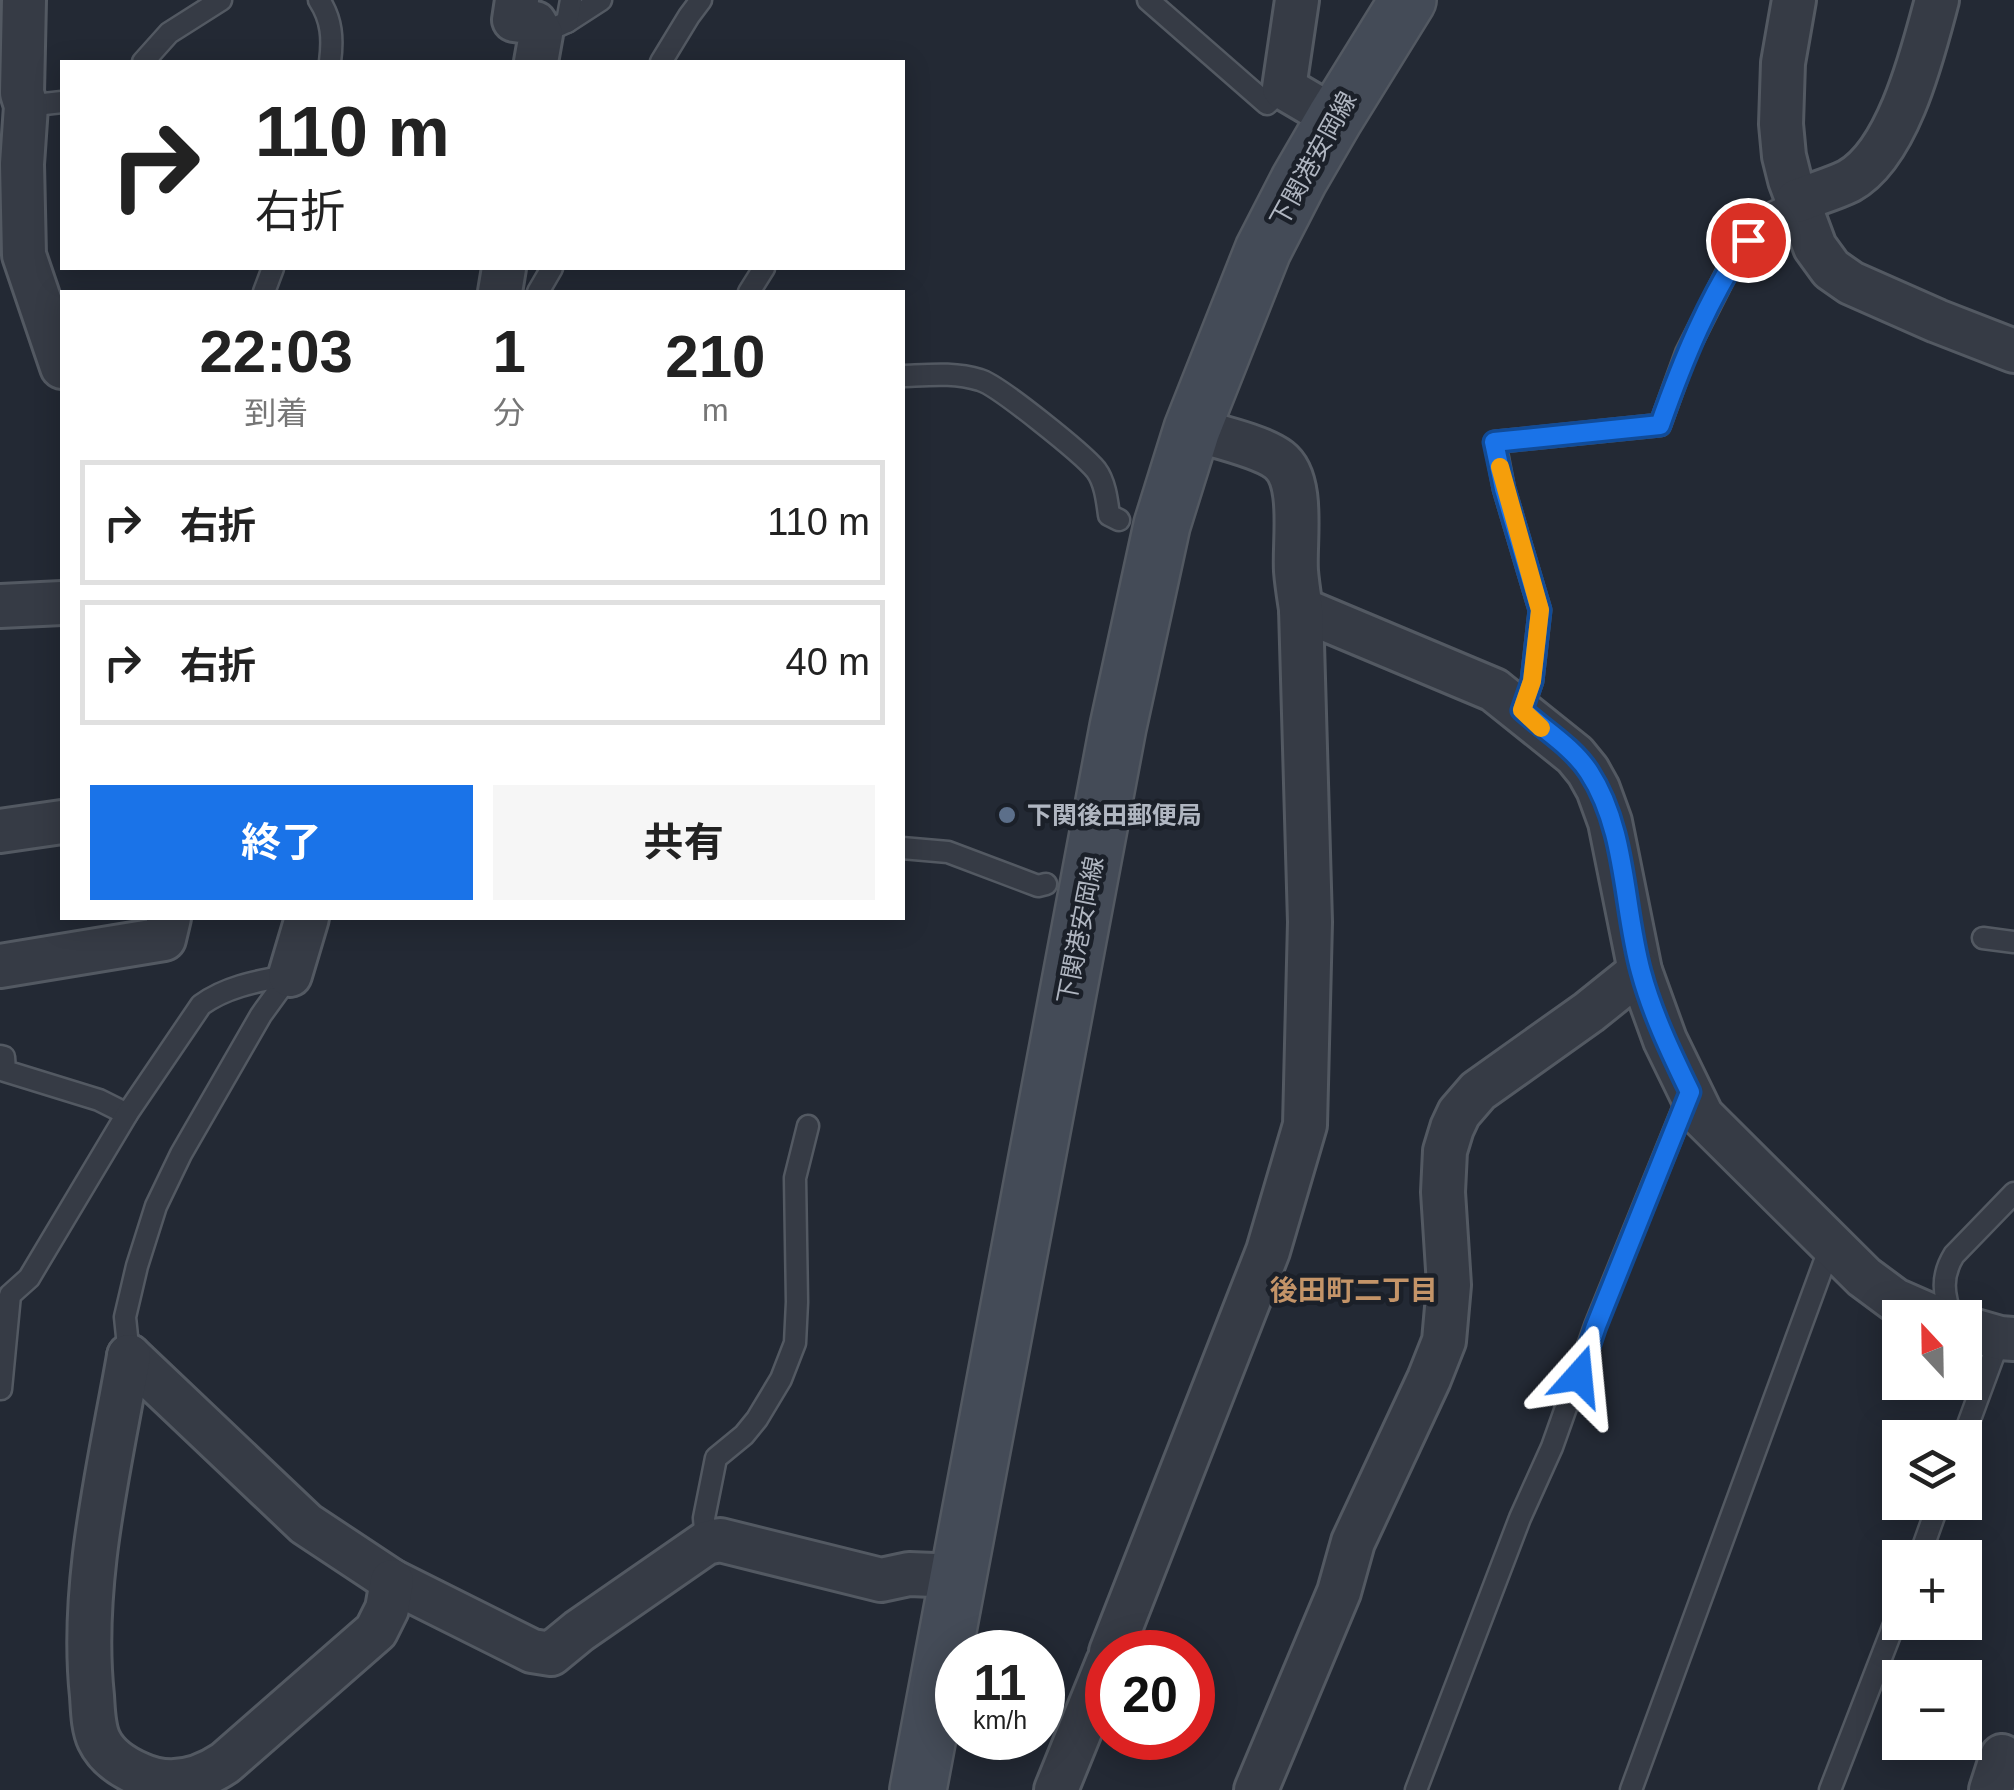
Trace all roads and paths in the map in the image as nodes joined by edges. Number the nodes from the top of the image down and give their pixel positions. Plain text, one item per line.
1 (24, 0) edge
2 (222, 0) edge
3 (319, 0) edge
4 (571, 0) edge
5 (601, 0) edge
6 (702, 0) edge
7 (1148, 0) edge
8 (1296, 0) edge
9 (1408, 0) edge
10 (1794, 0) edge
11 (1938, 0) edge
12 (540, 30) edge
13 (146, 60) edge
14 (330, 60) edge
15 (662, 60) edge
16 (1284, 88) junction
17 (28, 96) edge
18 (1335, 118) junction
19 (1797, 201) junction
20 (2014, 351) edge
21 (60, 361) edge
22 (905, 376) edge
23 (1192, 429) junction
24 (1119, 520) dead end
25 (60, 603) edge
26 (0, 606) edge
27 (1301, 609) junction
28 (1522, 710) junction
29 (60, 822) edge
30 (0, 831) edge
31 (905, 848) edge
32 (1046, 884) dead end
33 (168, 920) edge
34 (307, 920) edge
35 (1983, 938) dead end
36 (2014, 942) edge
37 (0, 966) edge
38 (1640, 971) junction
39 (290, 975) junction
40 (0, 1056) edge
41 (1690, 1092) junction
42 (127, 1114) junction
43 (808, 1126) dead end
44 (2014, 1192) edge
45 (1831, 1244) junction
46 (1895, 1300) edge
47 (1947, 1300) edge
48 (1993, 1335) edge
49 (129, 1356) junction
50 (1, 1389) edge
51 (1968, 1420) edge
52 (706, 1543) junction
53 (960, 1576) junction
54 (392, 1581) junction
55 (1120, 1630) edge
56 (1888, 1640) edge
57 (1085, 1719) edge
58 (918, 1790) edge
59 (1056, 1790) edge
60 (1256, 1790) edge
61 (1416, 1790) edge
62 (1631, 1790) edge
63 (1830, 1790) edge

1 - 17 street
2 - 13 lane
3 - 14 lane
4 - 12 lane
5 - 12 lane
6 - 15 lane
7 - 16 lane
8 - 16 street
9 - 18 main road, 下関港安岡線
10 - 19 street
11 - 19 street
16 - 18 street
17 - 21 street
18 - 23 main road, 下関港安岡線
19 - 20 street
19 - 28 lane
22 - 24 lane
23 - 27 street
23 - 53 main road, 下関港安岡線
25 - 26 street
27 - 28 street
27 - 55 street
28 - 38 street
29 - 30 street
31 - 32 lane
33 - 37 street
34 - 39 street
35 - 36 lane
38 - 41 street
38 - 60 street
39 - 42 lane
39 - 49 lane
40 - 42 lane
41 - 45 street
41 - 61 lane
42 - 50 lane
43 - 52 lane
44 - 47 lane
45 - 46 street
45 - 62 lane
48 - 51 lane
49 - 54 street
49 - 54 street
52 - 53 street
52 - 54 street
53 - 58 main road, 下関港安岡線
56 - 63 lane
57 - 59 street

